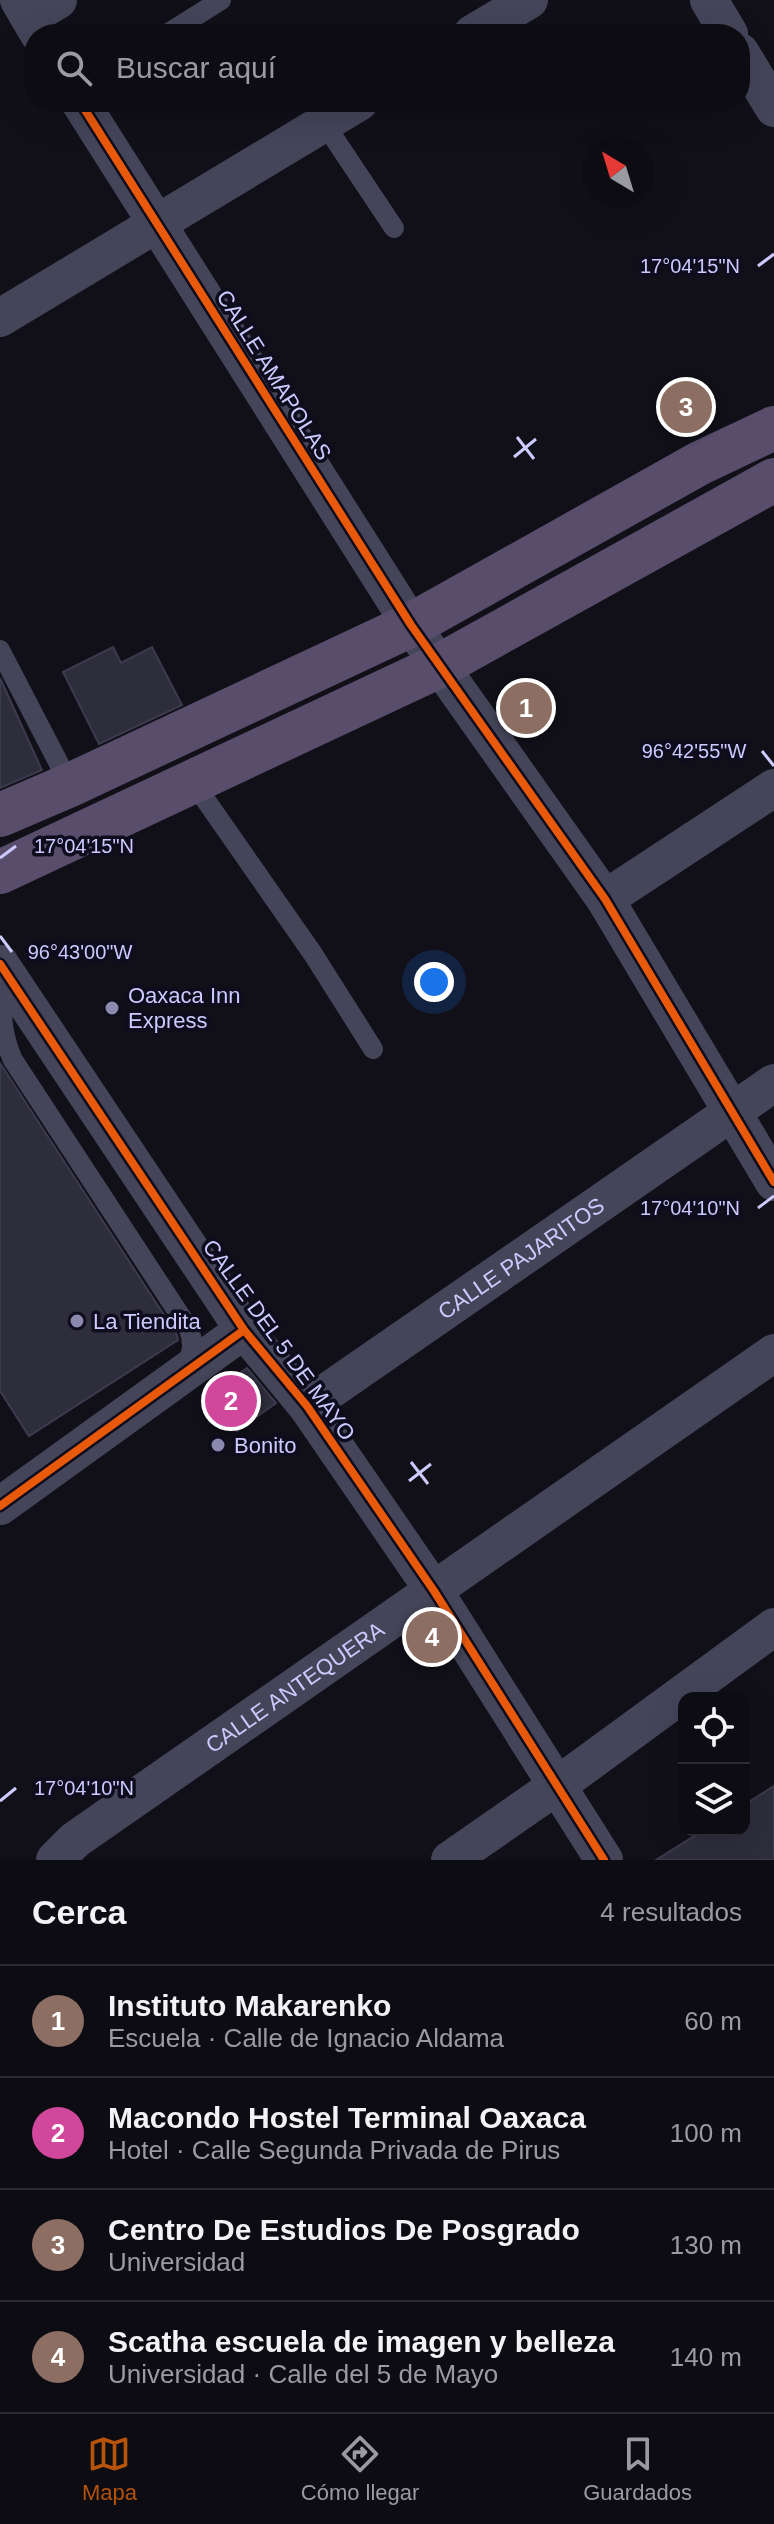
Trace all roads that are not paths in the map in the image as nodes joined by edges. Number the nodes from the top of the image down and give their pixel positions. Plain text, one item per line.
1 (221, 0) edge
2 (529, 0) edge
3 (709, 0) edge
4 (183, 24) edge
5 (489, 24) edge
6 (723, 24) edge
7 (750, 68) edge
8 (774, 108) edge
9 (86, 112) edge
10 (342, 112) edge
11 (324, 123) junction
12 (157, 223) junction
13 (394, 228) dead end
14 (0, 318) edge
15 (774, 428) edge
16 (774, 457) edge
17 (756, 490) edge
18 (411, 625) junction
19 (0, 650) edge
20 (439, 666) junction
21 (193, 782) junction
22 (70, 785) junction
23 (774, 788) edge
24 (0, 815) edge
25 (0, 872) edge
26 (605, 899) junction
27 (1, 966) edge
28 (373, 1049) dead end
29 (774, 1083) edge
30 (733, 1111) junction
31 (774, 1182) edge
32 (244, 1330) junction
33 (774, 1353) edge
34 (162, 1389) junction
35 (307, 1406) junction
36 (0, 1506) edge
37 (434, 1591) junction
38 (774, 1627) edge
39 (558, 1785) junction
40 (55, 1860) edge
41 (450, 1860) edge
42 (604, 1860) edge

1 - 4 lane
2 - 5 street
3 - 6 street
7 - 8 street
9 - 12 street, CALLE AMAPOLAS
10 - 11 street
11 - 12 street
11 - 13 lane
12 - 14 street
12 - 18 street, CALLE AMAPOLAS
15 - 18 main road
16 - 17 main road
17 - 20 main road
18 - 20 street, CALLE AMAPOLAS
18 - 22 main road
19 - 22 lane
20 - 21 main road
20 - 26 street, CALLE AMAPOLAS
21 - 25 main road
21 - 28 lane
22 - 24 main road
23 - 26 street
26 - 30 street, CALLE AMAPOLAS
27 - 32 street, CALLE DEL 5 DE MAYO
27 - 34 lane
29 - 30 street, CALLE PAJARITOS
30 - 31 street, CALLE AMAPOLAS
30 - 35 street, CALLE PAJARITOS
32 - 34 street
32 - 35 street, CALLE DEL 5 DE MAYO
33 - 37 street, CALLE ANTEQUERA
34 - 36 street
35 - 37 street, CALLE DEL 5 DE MAYO
37 - 39 street, CALLE DEL 5 DE MAYO
37 - 40 street, CALLE ANTEQUERA
38 - 39 street
39 - 41 street
39 - 42 street, CALLE DEL 5 DE MAYO

